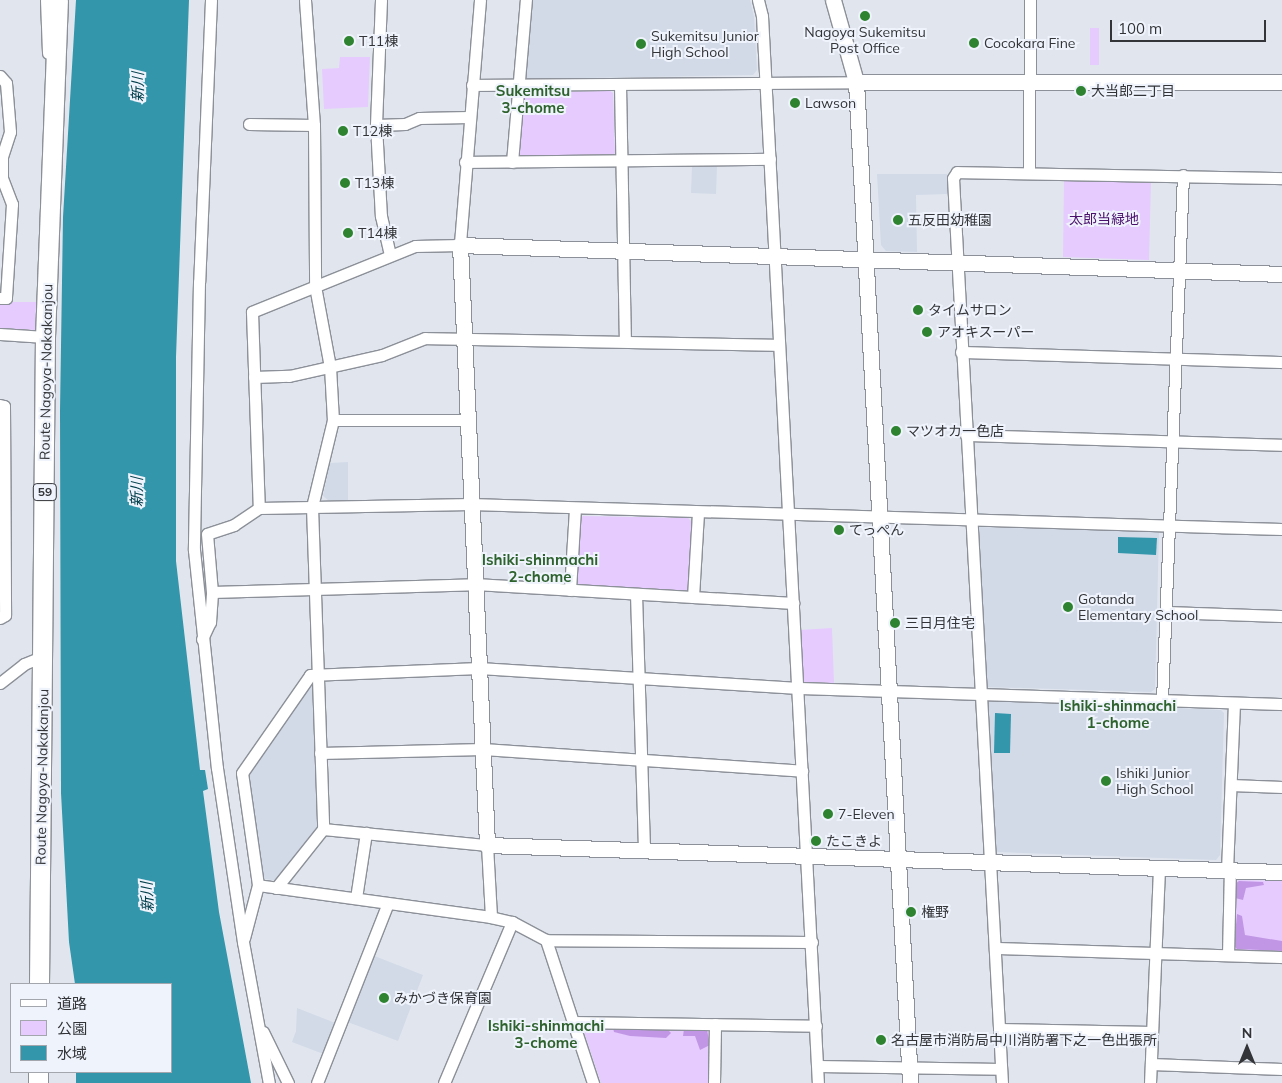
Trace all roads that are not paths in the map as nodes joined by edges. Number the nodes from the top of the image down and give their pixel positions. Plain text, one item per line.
1 (46, 0) edge
2 (58, 0) edge
3 (211, 0) edge
4 (305, 0) edge
5 (381, 0) edge
6 (480, 0) edge
7 (526, 0) edge
8 (758, 0) edge
9 (833, 0) edge
10 (1030, 0) edge
11 (0, 76) edge
12 (54, 77) junction
13 (1029, 80) junction
14 (856, 82) junction
15 (1282, 82) edge
16 (766, 83) junction
17 (472, 85) junction
18 (519, 85) junction
19 (620, 85) junction
20 (469, 117) junction
21 (249, 124) dead end
22 (314, 125) junction
23 (376, 125) junction
24 (770, 159) junction
25 (622, 160) junction
26 (465, 162) junction
27 (512, 162) junction
28 (1029, 173) junction
29 (1182, 175) junction
30 (1282, 178) edge
31 (5, 241) edge
32 (460, 245) junction
33 (623, 251) junction
34 (390, 255) junction
35 (775, 256) junction
36 (865, 259) junction
37 (956, 262) junction
38 (1179, 270) junction
39 (1282, 274) edge
40 (314, 286) junction
41 (0, 298) edge
42 (0, 334) edge
43 (45, 337) junction
44 (462, 337) junction
45 (625, 341) junction
46 (779, 345) junction
47 (962, 352) junction
48 (1176, 358) junction
49 (1282, 362) edge
50 (330, 367) junction
51 (254, 377) junction
52 (0, 405) edge
53 (333, 420) junction
54 (466, 420) junction
55 (966, 435) junction
56 (1172, 442) junction
57 (1282, 445) edge
58 (2, 475) edge
59 (471, 504) junction
60 (312, 507) junction
61 (259, 508) junction
62 (575, 508) junction
63 (698, 512) junction
64 (788, 514) junction
65 (879, 518) junction
66 (972, 520) junction
67 (1169, 526) junction
68 (1282, 529) edge
69 (2, 545) edge
70 (475, 584) junction
71 (315, 589) junction
72 (570, 590) junction
73 (212, 592) junction
74 (636, 594) junction
75 (693, 597) junction
76 (793, 604) junction
77 (1165, 612) junction
78 (1282, 616) edge
79 (0, 618) edge
80 (202, 640) junction
81 (44, 656) junction
82 (479, 668) junction
83 (318, 674) junction
84 (639, 678) junction
85 (0, 683) edge
86 (798, 688) junction
87 (889, 690) junction
88 (981, 693) junction
89 (1162, 700) junction
90 (1234, 703) junction
91 (1282, 704) edge
92 (483, 749) junction
93 (320, 753) junction
94 (641, 760) junction
95 (802, 771) junction
96 (1231, 785) junction
97 (1282, 787) edge
98 (323, 828) junction
99 (366, 833) junction
100 (487, 844) junction
101 (644, 850) junction
102 (807, 855) junction
103 (898, 858) junction
104 (990, 861) junction
105 (1159, 868) junction
106 (1229, 870) junction
107 (1282, 872) edge
108 (258, 885) junction
109 (276, 888) junction
110 (356, 898) junction
111 (388, 903) junction
112 (491, 917) junction
113 (512, 922) junction
114 (546, 940) junction
115 (243, 942) junction
116 (812, 942) junction
117 (995, 948) junction
118 (1156, 952) junction
119 (1228, 955) junction
120 (1282, 957) edge
121 (39, 983) edge
122 (256, 1017) junction
123 (573, 1022) junction
124 (716, 1024) junction
125 (816, 1026) junction
126 (999, 1029) junction
127 (1152, 1032) junction
128 (1150, 1064) junction
129 (818, 1066) junction
130 (1001, 1069) junction
131 (1282, 1069) edge
132 (910, 1075) edge
133 (269, 1083) edge
134 (288, 1083) edge
135 (317, 1083) edge
136 (444, 1083) edge
137 (593, 1083) edge
138 (714, 1083) edge
139 (818, 1083) edge
140 (1002, 1083) edge
141 (1150, 1083) edge

1 - 12 street
2 - 12 main road, Route Nagoya-Nakakanjou / 59
3 - 80 street
4 - 22 street
5 - 23 street
6 - 17 street
7 - 18 street
8 - 16 street
9 - 14 street
10 - 13 street
11 - 31 street
12 - 43 main road, Route Nagoya-Nakakanjou / 59
13 - 14 street
13 - 15 street
13 - 28 street
14 - 16 street
14 - 36 street
16 - 19 street
16 - 24 street
17 - 18 street
17 - 20 street
18 - 19 street
18 - 27 street
19 - 25 street
20 - 23 street
20 - 26 street
21 - 22 street
22 - 40 street
23 - 34 street
24 - 25 street
24 - 35 street
25 - 27 street
25 - 33 street
26 - 27 street
26 - 32 street
28 - 29 street
28 - 37 street
29 - 30 street
29 - 38 street
31 - 41 street
32 - 33 street
32 - 34 street
32 - 44 street
33 - 35 street
33 - 45 street
34 - 40 street
35 - 36 street
35 - 46 street
36 - 37 street
36 - 65 street
37 - 38 street
37 - 47 street
38 - 39 street
38 - 48 street
40 - 50 street
40 - 51 street
42 - 43 street
43 - 81 main road, Route Nagoya-Nakakanjou / 59
44 - 45 street
44 - 50 street
44 - 54 street
45 - 46 street
46 - 64 street
47 - 48 street
47 - 55 street
48 - 49 street
48 - 56 street
50 - 51 street
50 - 53 street
51 - 61 street
52 - 58 street
53 - 54 street
53 - 60 street
54 - 59 street
55 - 56 street
55 - 66 street
56 - 57 street
56 - 67 street
58 - 69 street
59 - 60 street
59 - 62 street
59 - 70 street
60 - 61 street
60 - 71 street
61 - 73 street
62 - 63 street
62 - 72 street
63 - 64 street
63 - 75 street
64 - 65 street
64 - 76 street
65 - 66 street
65 - 87 street
66 - 67 street
66 - 88 street
67 - 68 street
67 - 77 street
69 - 79 street
70 - 71 street
70 - 72 street
70 - 82 street
71 - 73 street
71 - 83 street
72 - 74 street
73 - 80 street
74 - 75 street
74 - 84 street
75 - 76 street
76 - 86 street
77 - 78 street
77 - 89 street
80 - 115 street
81 - 85 street
81 - 121 main road, Route Nagoya-Nakakanjou / 59
82 - 83 street
82 - 84 street
82 - 92 street
83 - 93 street
83 - 108 street
84 - 86 street
84 - 94 street
86 - 87 street
86 - 95 street
87 - 88 street
87 - 103 street
88 - 89 street
88 - 104 street
89 - 90 street
90 - 91 street
90 - 96 street
92 - 93 street
92 - 94 street
92 - 100 street
93 - 98 street
94 - 95 street
94 - 101 street
95 - 102 street
96 - 97 street
96 - 106 street
98 - 99 street
98 - 109 street
99 - 100 street
99 - 110 street
100 - 101 street
100 - 112 street
101 - 102 street
102 - 103 street
102 - 116 street
103 - 104 street
103 - 132 street
104 - 105 street
104 - 117 street
105 - 106 street
105 - 118 street
106 - 107 street
106 - 119 street
108 - 109 street
108 - 115 street
109 - 110 street
110 - 111 street
111 - 112 street
111 - 135 street
112 - 113 street
113 - 114 street
113 - 136 street
114 - 116 street
114 - 123 street
115 - 122 street
116 - 125 street
117 - 118 street
117 - 126 street
118 - 119 street
118 - 127 street
119 - 120 street
122 - 133 street
122 - 134 street
123 - 124 street
123 - 137 street
124 - 125 street
124 - 138 street
125 - 129 street
126 - 127 street
126 - 130 street
127 - 128 street
128 - 131 street
128 - 141 street
129 - 132 street
129 - 139 street
130 - 132 street
130 - 140 street

